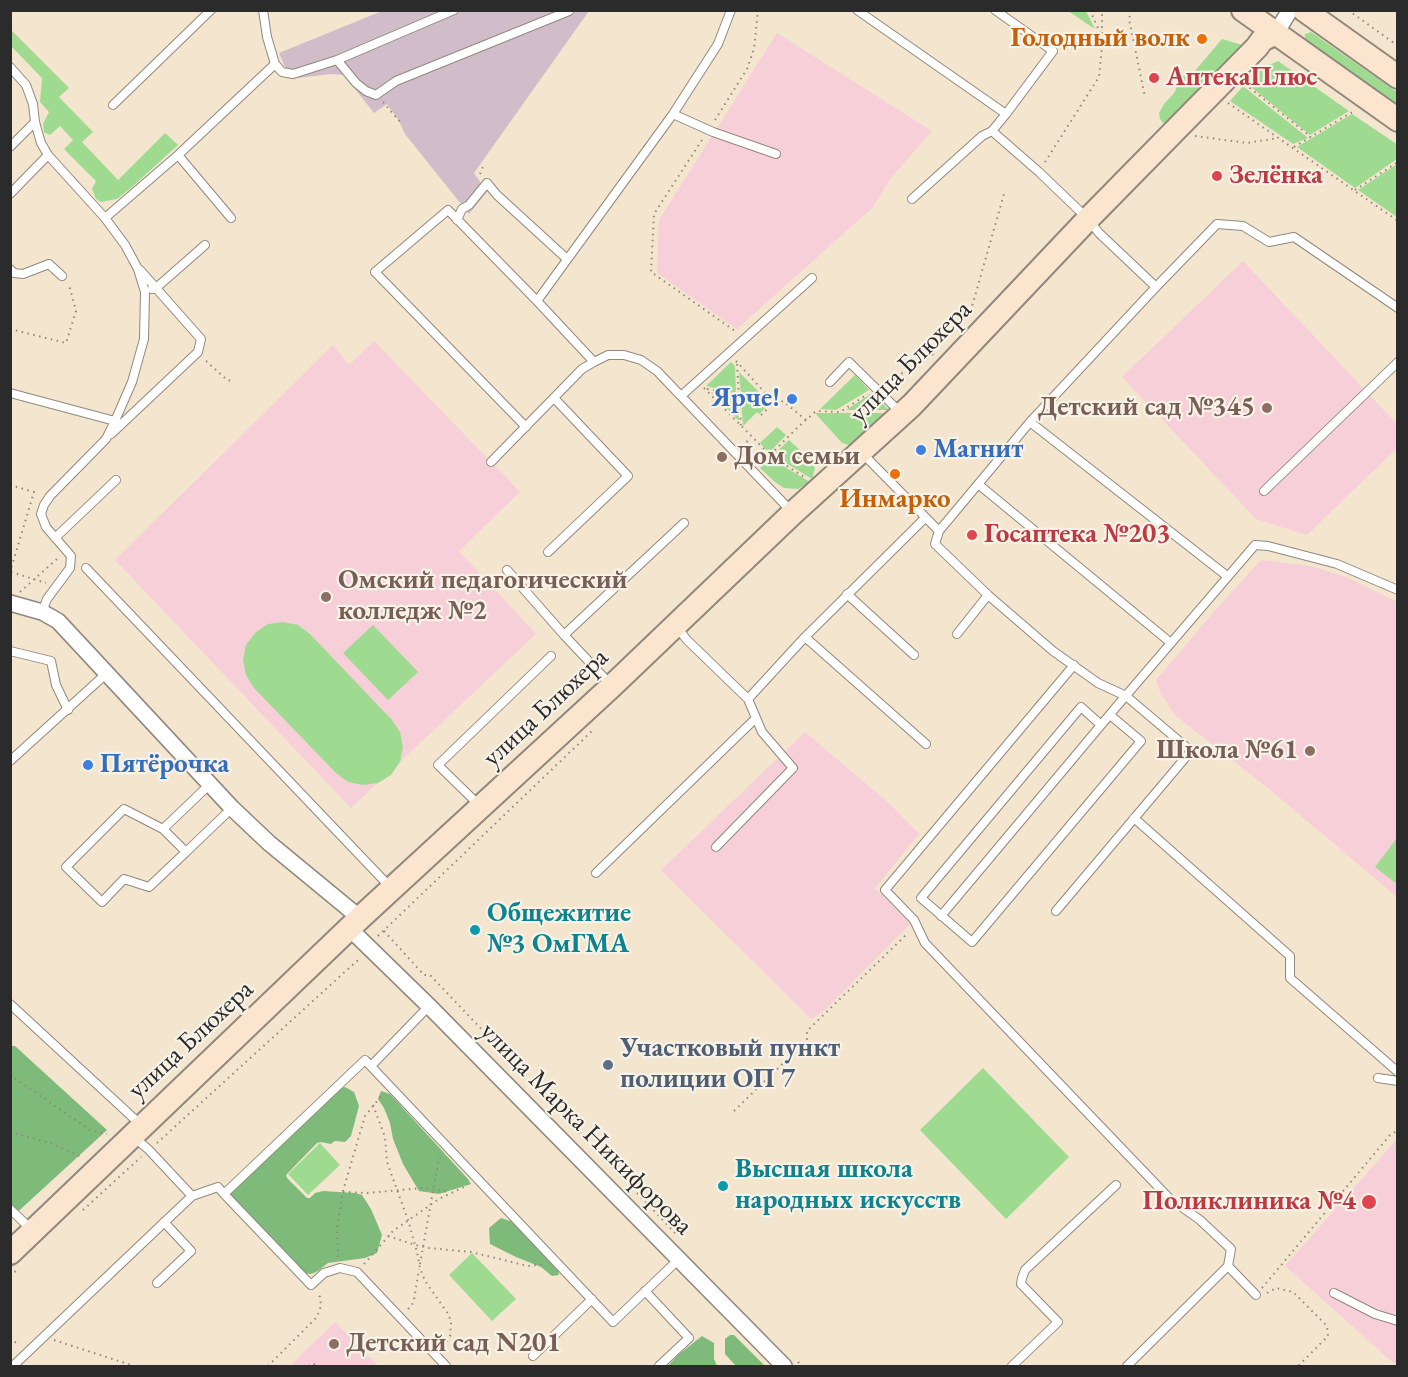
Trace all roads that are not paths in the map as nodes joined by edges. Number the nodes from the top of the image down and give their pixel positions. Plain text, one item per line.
1 (211, 10) edge
2 (262, 10) edge
3 (454, 10) edge
4 (731, 10) edge
5 (857, 10) edge
6 (995, 10) edge
7 (1290, 10) edge
8 (1304, 10) edge
9 (569, 11) edge
10 (1260, 23) edge
11 (338, 60) junction
12 (275, 64) junction
13 (10, 67) edge
14 (1398, 77) edge
15 (113, 105) dead end
16 (673, 114) junction
17 (1006, 114) junction
18 (1398, 120) edge
19 (35, 122) junction
20 (992, 131) junction
21 (10, 147) edge
22 (776, 154) dead end
23 (48, 155) junction
24 (178, 155) junction
25 (10, 194) edge
26 (912, 199) dead end
27 (105, 218) junction
28 (231, 218) dead end
29 (1088, 219) junction
30 (457, 220) junction
31 (205, 245) dead end
32 (567, 259) junction
33 (10, 269) edge
34 (138, 269) junction
35 (62, 276) road end
36 (812, 278) dead end
37 (1156, 287) junction
38 (156, 288) junction
39 (145, 292) junction
40 (537, 301) junction
41 (1398, 308) edge
42 (1398, 362) edge
43 (594, 363) junction
44 (830, 382) dead end
45 (10, 393) edge
46 (681, 396) junction
47 (554, 398) junction
48 (902, 414) junction
49 (115, 421) junction
50 (1030, 422) junction
51 (526, 427) junction
52 (106, 439) junction
53 (861, 452) junction
54 (491, 462) dead end
55 (116, 480) dead end
56 (978, 484) junction
57 (1264, 491) dead end
58 (793, 513) junction
59 (925, 518) junction
60 (684, 523) dead end
61 (939, 531) junction
62 (56, 538) junction
63 (548, 552) dead end
64 (86, 568) dead end
65 (507, 570) dead end
66 (1227, 576) junction
67 (1398, 590) edge
68 (848, 594) junction
69 (988, 595) junction
70 (14, 598) edge
71 (42, 612) junction
72 (675, 625) junction
73 (957, 634) dead end
74 (564, 635) junction
75 (805, 637) junction
76 (1171, 643) junction
77 (10, 651) edge
78 (914, 655) dead end
79 (551, 656) dead end
80 (1074, 665) junction
81 (107, 673) junction
82 (612, 686) junction
83 (1126, 696) junction
84 (748, 699) junction
85 (68, 710) junction
86 (1110, 715) junction
87 (755, 719) junction
88 (1101, 725) junction
89 (926, 744) dead end
90 (10, 761) edge
91 (210, 784) junction
92 (482, 807) junction
93 (232, 808) junction
94 (1134, 818) junction
95 (163, 829) junction
96 (716, 847) dead end
97 (186, 852) junction
98 (596, 873) dead end
99 (392, 889) junction
100 (1056, 911) dead end
101 (941, 916) junction
102 (355, 924) junction
103 (10, 1004) edge
104 (429, 1006) junction
105 (371, 1066) junction
106 (1398, 1072) edge
107 (1378, 1078) dead end
108 (1398, 1081) edge
109 (141, 1137) junction
110 (1116, 1185) dead end
111 (224, 1194) junction
112 (192, 1196) junction
113 (10, 1209) edge
114 (164, 1222) junction
115 (33, 1231) junction
116 (678, 1260) junction
117 (15, 1261) edge
118 (1228, 1266) junction
119 (157, 1284) dead end
120 (645, 1291) junction
121 (1334, 1293) dead end
122 (1256, 1294) road end
123 (592, 1299) junction
124 (1398, 1321) edge
125 (533, 1356) dead end
126 (789, 1362) edge
127 (13, 1366) edge
128 (446, 1366) edge
129 (659, 1366) edge
130 (1012, 1366) edge
131 (1127, 1366) edge

1 - 15 lane
2 - 12 lane
3 - 11 lane
4 - 16 lane
5 - 17 lane
6 - 17 lane
7 - 10 street
8 - 14 street
9 - 11 lane
10 - 18 street
10 - 29 street, улица Блюхера
11 - 12 lane
12 - 24 lane
13 - 19 lane
16 - 22 lane
16 - 32 lane
17 - 20 lane
19 - 21 lane
19 - 23 lane
20 - 26 lane
20 - 29 lane
23 - 25 lane
23 - 27 lane
24 - 27 lane
24 - 28 lane
27 - 34 lane
29 - 37 lane
29 - 48 street, улица Блюхера
30 - 32 lane
30 - 40 lane
30 - 51 lane
31 - 38 lane
32 - 40 lane
33 - 35 lane
34 - 38 lane
34 - 39 lane
36 - 46 lane
37 - 41 lane
37 - 50 lane
38 - 39 lane
38 - 52 lane
39 - 49 lane
40 - 43 lane
42 - 57 lane
43 - 46 lane
43 - 47 lane
44 - 48 lane
45 - 49 lane
46 - 58 lane
47 - 51 lane
47 - 63 lane
48 - 53 street, улица Блюхера
49 - 52 lane
50 - 56 lane
50 - 66 lane
51 - 54 lane
52 - 62 lane
53 - 58 street, улица Блюхера
53 - 59 lane
55 - 62 lane
56 - 61 lane
56 - 76 lane
58 - 72 street, улица Блюхера
59 - 61 lane
59 - 68 lane
60 - 74 lane
61 - 69 lane
62 - 71 lane
64 - 99 lane
65 - 74 lane
66 - 67 lane
66 - 76 lane
68 - 75 lane
68 - 78 lane
69 - 73 lane
69 - 80 lane
70 - 71 street
71 - 81 street, улица Марка Никифорова
72 - 82 street, улица Блюхера
72 - 84 lane
74 - 82 lane
75 - 84 lane
75 - 89 lane
76 - 83 lane
77 - 85 lane
79 - 92 lane
80 - 83 lane
80 - 118 lane
81 - 85 lane
81 - 91 street, улица Марка Никифорова
82 - 92 street, улица Блюхера
83 - 86 lane
83 - 94 lane
84 - 87 lane
85 - 90 lane
86 - 88 lane
86 - 101 lane
87 - 96 lane
87 - 98 lane
88 - 101 lane
88 - 101 lane
91 - 93 street, улица Марка Никифорова
91 - 95 lane
92 - 99 street, улица Блюхера
93 - 97 lane
93 - 102 street, улица Марка Никифорова
94 - 100 lane
94 - 106 lane
95 - 97 lane
95 - 97 lane
99 - 102 street, улица Блюхера
102 - 104 street, улица Марка Никифорова
102 - 109 street, улица Блюхера
103 - 109 lane
104 - 105 lane
104 - 116 street, улица Марка Никифорова
105 - 111 lane
105 - 123 lane
107 - 108 lane
109 - 112 lane
109 - 115 street, улица Блюхера
110 - 130 lane
111 - 112 lane
111 - 128 lane
112 - 114 lane
113 - 115 lane
114 - 119 lane
114 - 127 lane
115 - 117 street, улица Блюхера
116 - 120 lane
116 - 126 street, улица Марка Никифорова
118 - 122 lane
118 - 131 lane
120 - 123 lane
120 - 129 lane
121 - 124 lane
123 - 125 lane

